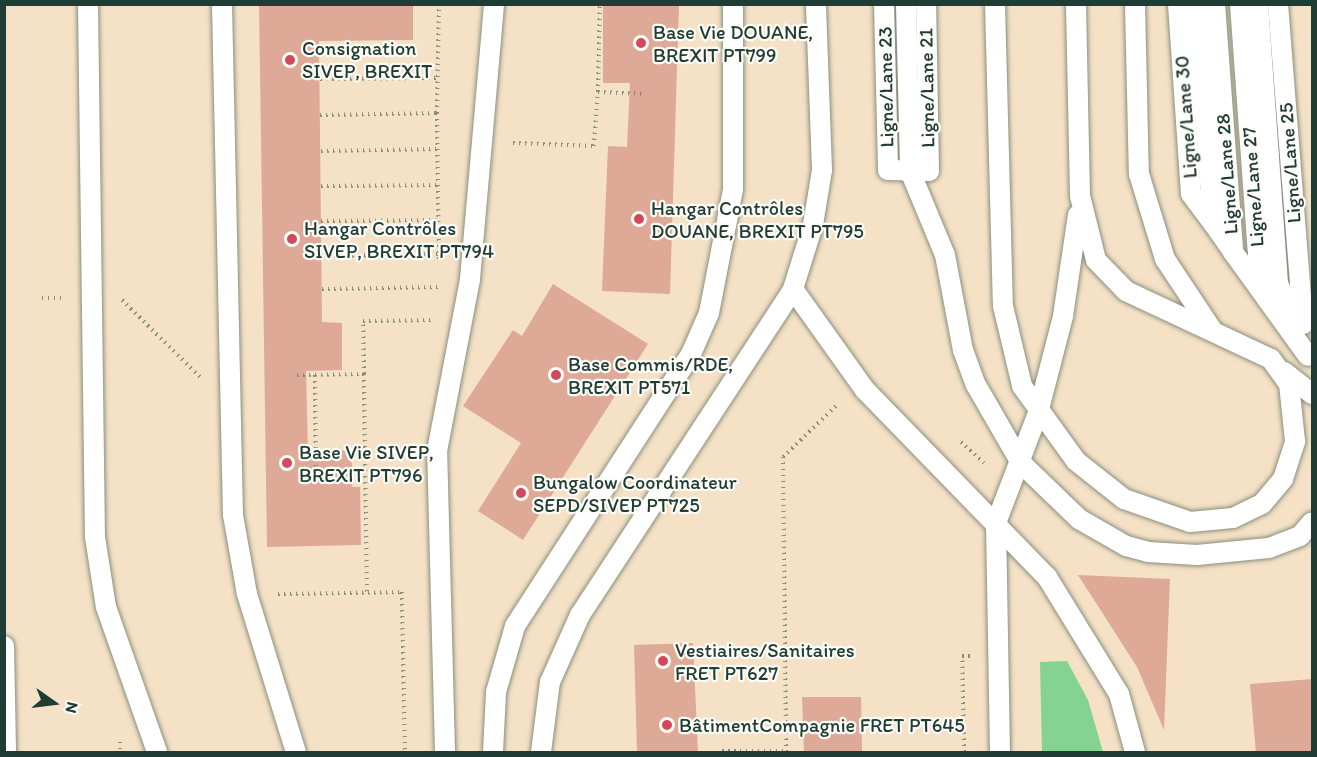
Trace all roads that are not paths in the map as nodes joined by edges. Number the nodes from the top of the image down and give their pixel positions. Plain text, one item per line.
1 (88, 4) edge
2 (222, 4) edge
3 (494, 4) edge
4 (733, 4) edge
5 (816, 4) edge
6 (884, 4) edge
7 (906, 4) edge
8 (926, 4) edge
9 (995, 4) edge
10 (1076, 4) edge
11 (1135, 4) edge
12 (1178, 4) edge
13 (1197, 4) edge
14 (1215, 4) edge
15 (1240, 4) edge
16 (1258, 4) edge
17 (1278, 4) edge
18 (919, 171) junction
19 (1080, 196) junction
20 (1213, 223) junction
21 (1233, 252) junction
22 (793, 289) junction
23 (1212, 330) junction
24 (1310, 362) edge
25 (1282, 370) junction
26 (1312, 394) edge
27 (1038, 413) junction
28 (1021, 463) junction
29 (1312, 522) edge
30 (996, 523) junction
31 (4, 646) edge
32 (6, 753) edge
33 (157, 753) edge
34 (296, 753) edge
35 (445, 753) edge
36 (493, 753) edge
37 (541, 753) edge
38 (1000, 753) edge
39 (1135, 753) edge

1 - 33 lane
2 - 34 lane
3 - 35 lane
4 - 36 lane
5 - 22 lane
6 - 18 lane, Ligne/Lane 23
7 - 18 lane
8 - 18 lane, Ligne/Lane 21
9 - 27 lane
10 - 19 lane
11 - 23 lane
12 - 20 lane, Ligne/Lane 30
13 - 20 lane
14 - 21 lane, Ligne/Lane 28
15 - 24 lane, Ligne/Lane 27
16 - 24 lane
17 - 24 lane, Ligne/Lane 25
18 - 28 lane
19 - 23 lane
19 - 27 lane
20 - 21 lane, Ligne/Lane 30
21 - 24 lane, Ligne/Lane 28
22 - 30 lane
22 - 37 lane
23 - 25 lane
25 - 26 lane
25 - 27 lane
27 - 28 lane
28 - 29 lane
28 - 30 lane
30 - 38 lane
30 - 39 lane
31 - 32 lane

